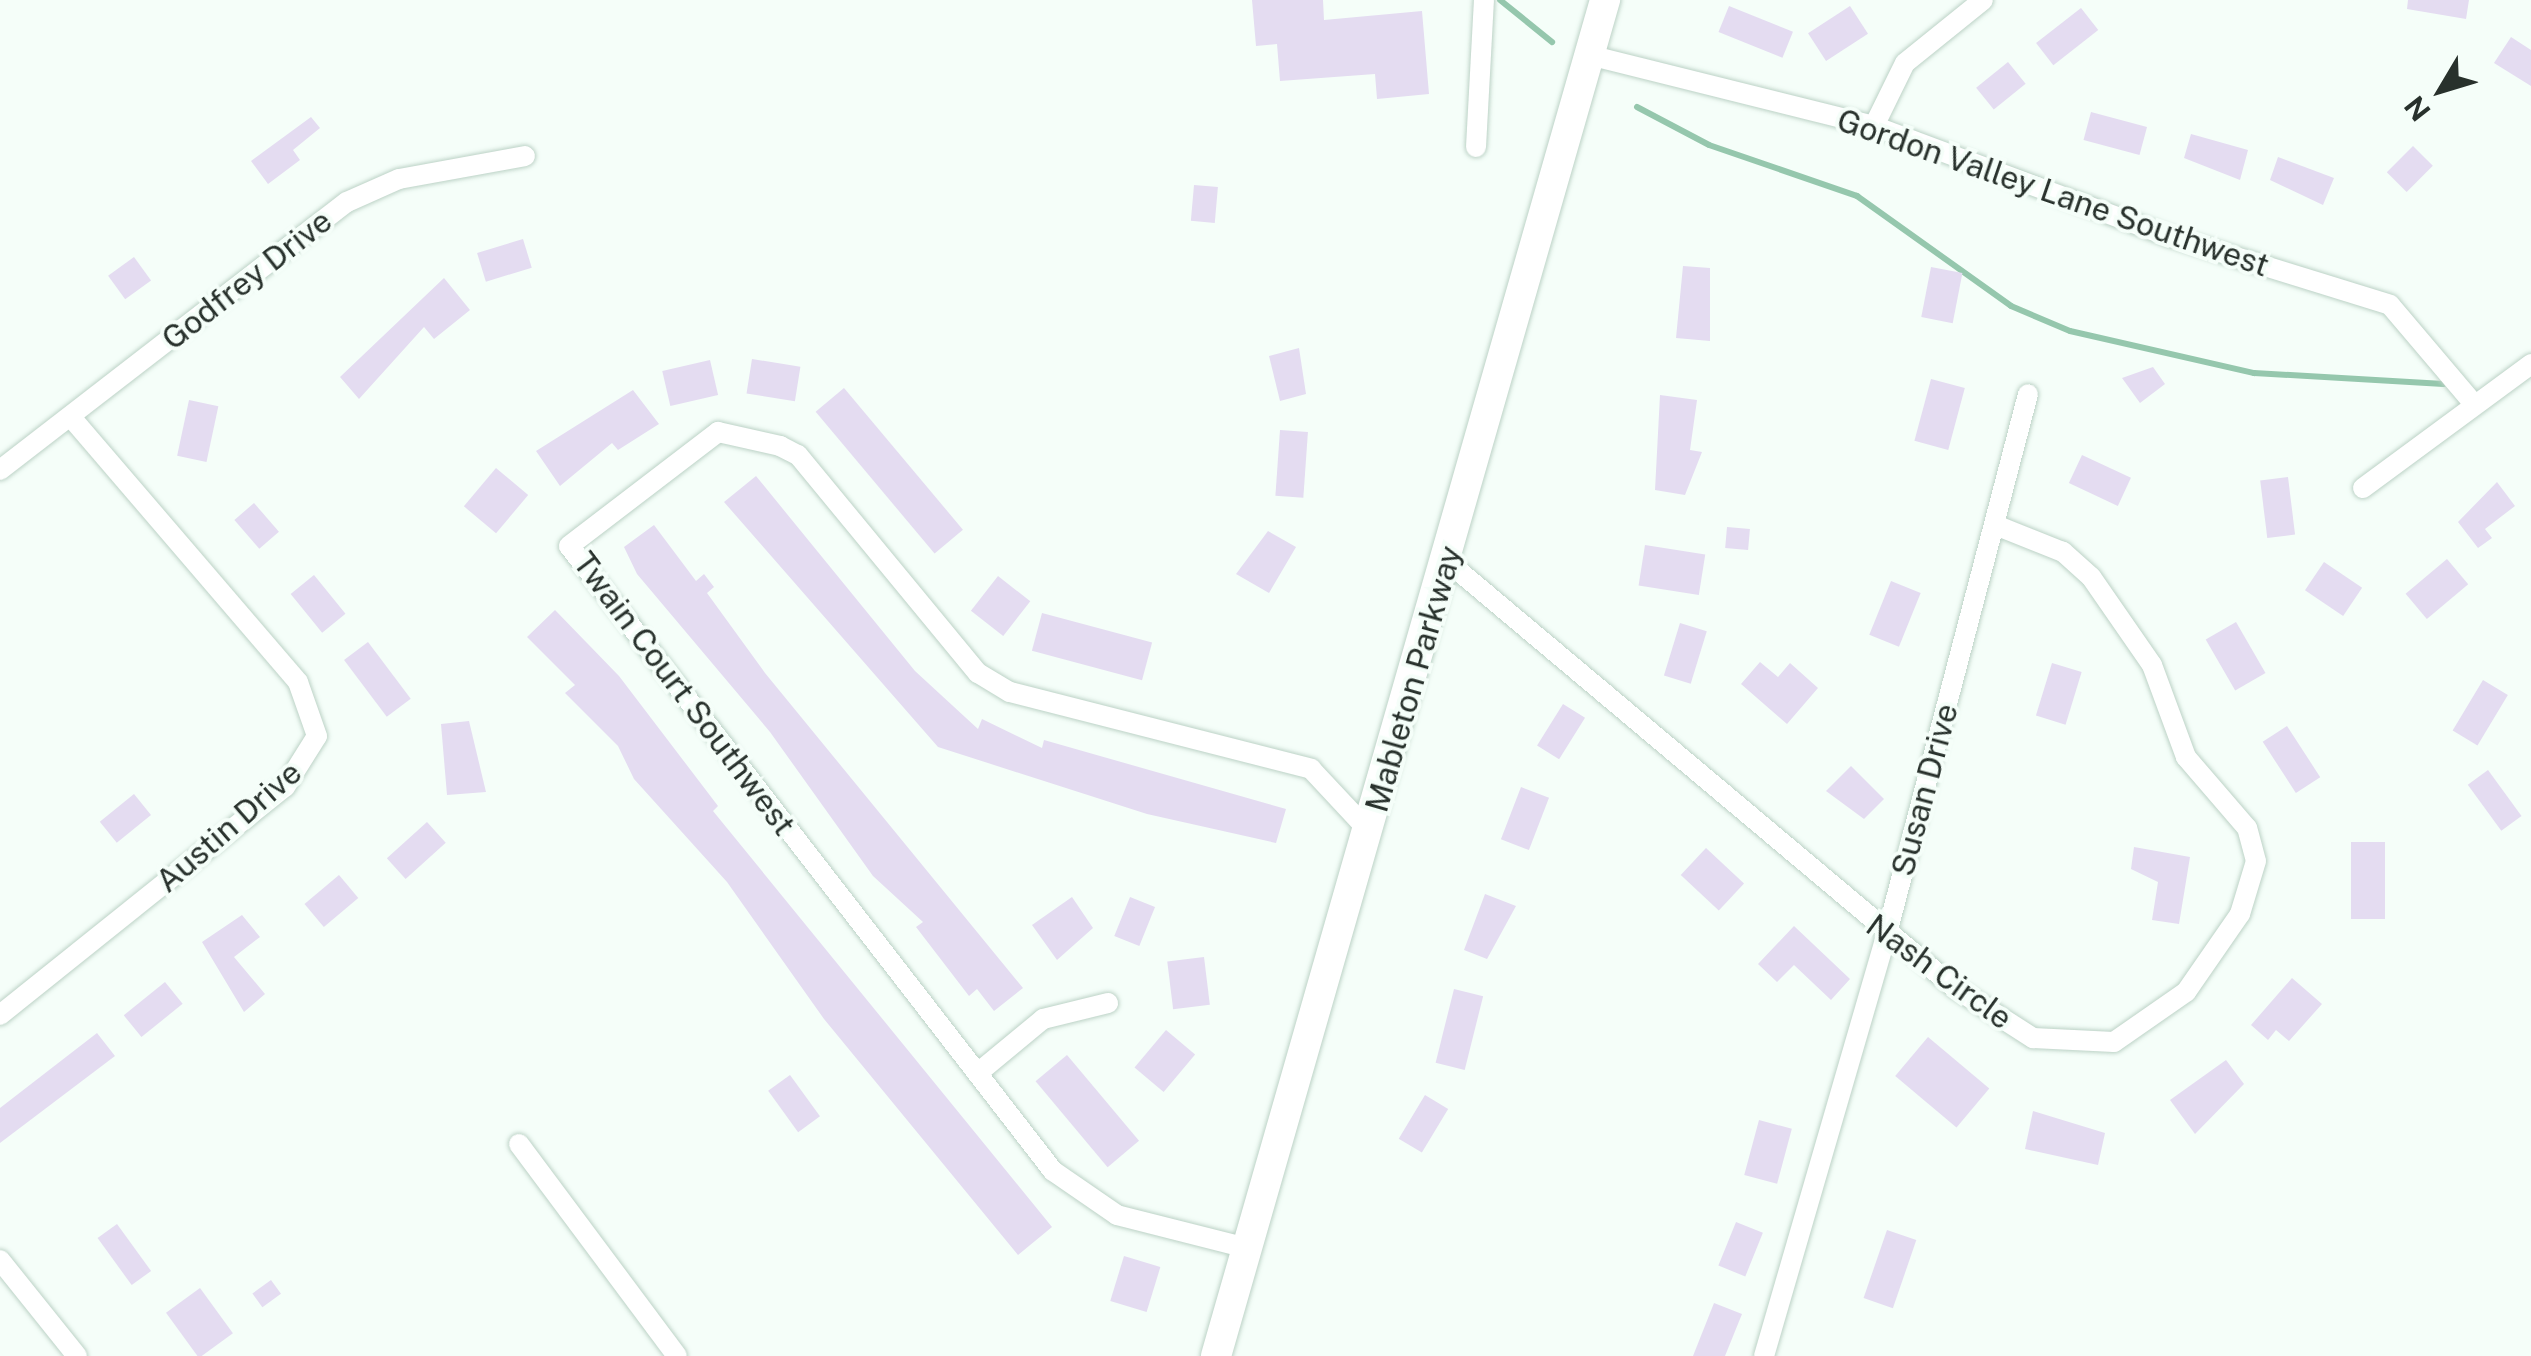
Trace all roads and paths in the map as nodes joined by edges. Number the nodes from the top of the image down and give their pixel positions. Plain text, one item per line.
1 (1484, 0) edge
2 (1605, 0) edge
3 (1983, 0) edge
4 (1589, 55) junction
5 (1874, 126) junction
6 (1476, 147) dead end
7 (524, 156) dead end
8 (2531, 364) edge
9 (2028, 394) dead end
10 (2472, 403) junction
11 (72, 418) junction
12 (0, 470) edge
13 (2363, 488) dead end
14 (1995, 525) junction
15 (1448, 562) junction
16 (1370, 832) junction
17 (1886, 937) junction
18 (1108, 1003) dead end
19 (0, 1014) edge
20 (979, 1072) junction
21 (519, 1144) dead end
22 (1247, 1248) junction
23 (0, 1260) edge
24 (76, 1356) edge
25 (677, 1356) edge
26 (1216, 1356) edge
27 (1764, 1356) edge

1 - 6 street
2 - 4 main road, Mableton Parkway
3 - 5 street
4 - 5 street, Gordon Valley Lane Southwest
4 - 15 main road, Mableton Parkway
5 - 10 street, Gordon Valley Lane Southwest
7 - 11 street, Godfrey Drive
8 - 10 street
9 - 14 street, Susan Drive
10 - 13 street
11 - 12 street, Godfrey Drive
11 - 19 street, Austin Drive
14 - 17 street, Susan Drive
14 - 17 street, Nash Circle
15 - 16 main road, Mableton Parkway
15 - 17 street, Nash Circle
16 - 20 street, Twain Court Southwest
16 - 22 main road, Mableton Parkway
17 - 27 street, Susan Drive
18 - 20 street
20 - 22 street, Twain Court Southwest
21 - 25 street
22 - 26 main road, Mableton Parkway
23 - 24 street

